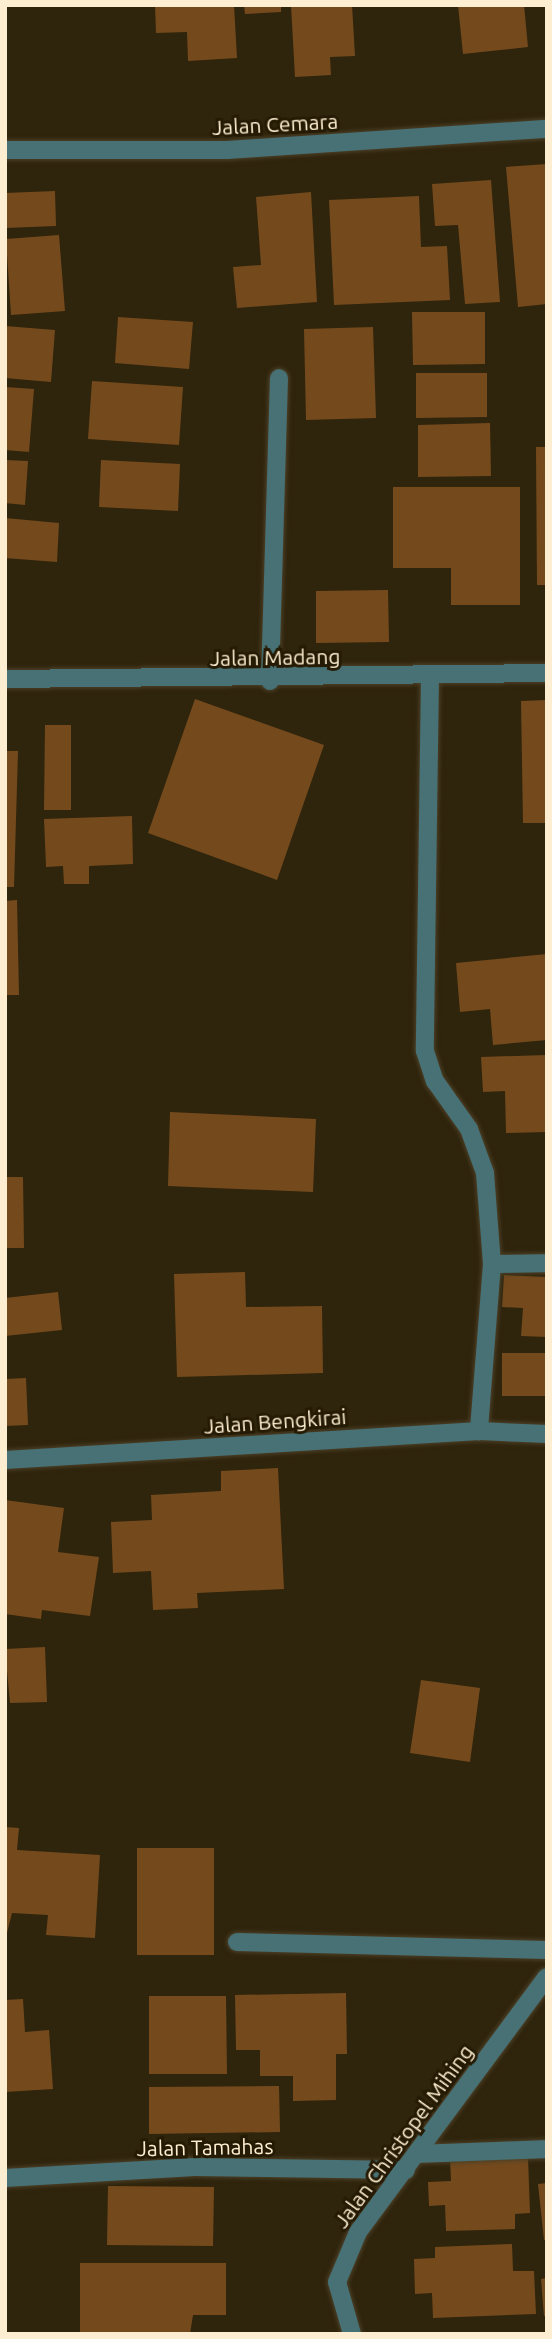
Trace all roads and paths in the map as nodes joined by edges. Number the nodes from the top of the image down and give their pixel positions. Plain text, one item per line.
1 (547, 129) edge
2 (5, 150) edge
3 (279, 378) dead end
4 (547, 673) edge
5 (430, 675) junction
6 (5, 679) edge
7 (270, 681) junction
8 (547, 1263) edge
9 (492, 1264) junction
10 (480, 1431) junction
11 (547, 1434) edge
12 (5, 1460) edge
13 (237, 1942) dead end
14 (547, 1950) edge
15 (547, 1977) edge
16 (547, 2149) edge
17 (418, 2154) junction
18 (406, 2170) junction
19 (5, 2178) edge
20 (352, 2334) edge

1 - 2 street, Jalan Cemara
3 - 7 street
4 - 5 street, Jalan Madang
5 - 7 street, Jalan Madang
5 - 9 street
6 - 7 street, Jalan Madang
8 - 9 street
9 - 10 street
10 - 11 street, Jalan Bengkirai
10 - 12 street, Jalan Bengkirai
13 - 14 street
15 - 17 street, Jalan Christopel Mihing
16 - 17 street
17 - 18 street, Jalan Christopel Mihing
18 - 19 street, Jalan Tamahas
18 - 20 street, Jalan Christopel Mihing

